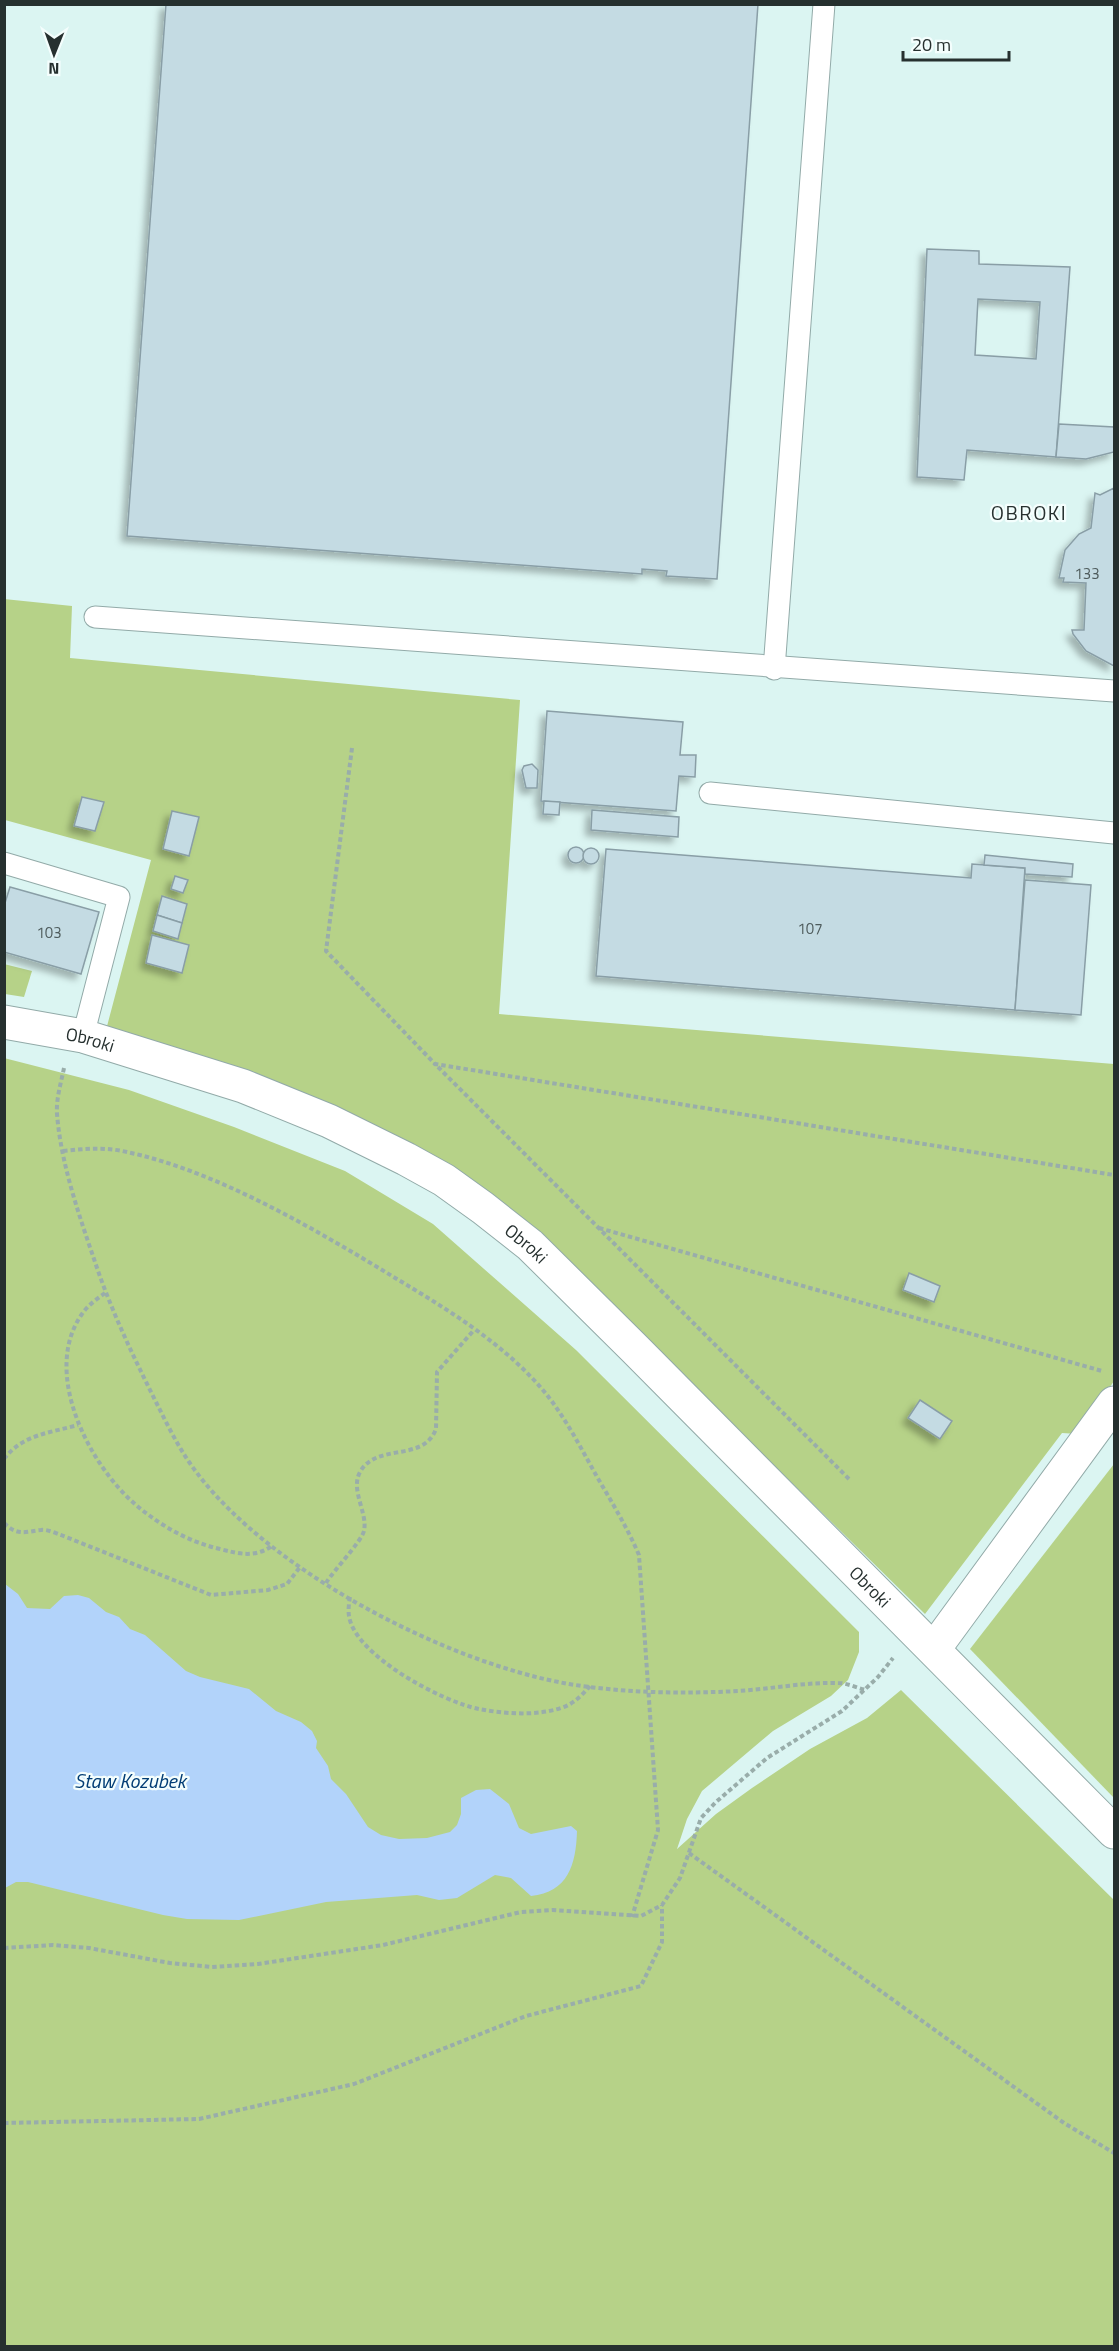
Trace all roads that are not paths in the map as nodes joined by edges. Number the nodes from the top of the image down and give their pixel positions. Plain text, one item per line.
1 (824, 4) edge
2 (95, 617) dead end
3 (774, 669) junction
4 (1114, 692) edge
5 (710, 793) dead end
6 (1114, 833) edge
7 (4, 863) edge
8 (4, 1022) edge
9 (75, 1047) junction
10 (1114, 1403) edge
11 (934, 1649) junction
12 (1114, 1832) edge

1 - 3 lane
2 - 3 lane
3 - 4 lane
5 - 6 lane
7 - 9 lane
8 - 9 street, Obroki
9 - 11 street, Obroki
10 - 11 street
11 - 12 street, Obroki

